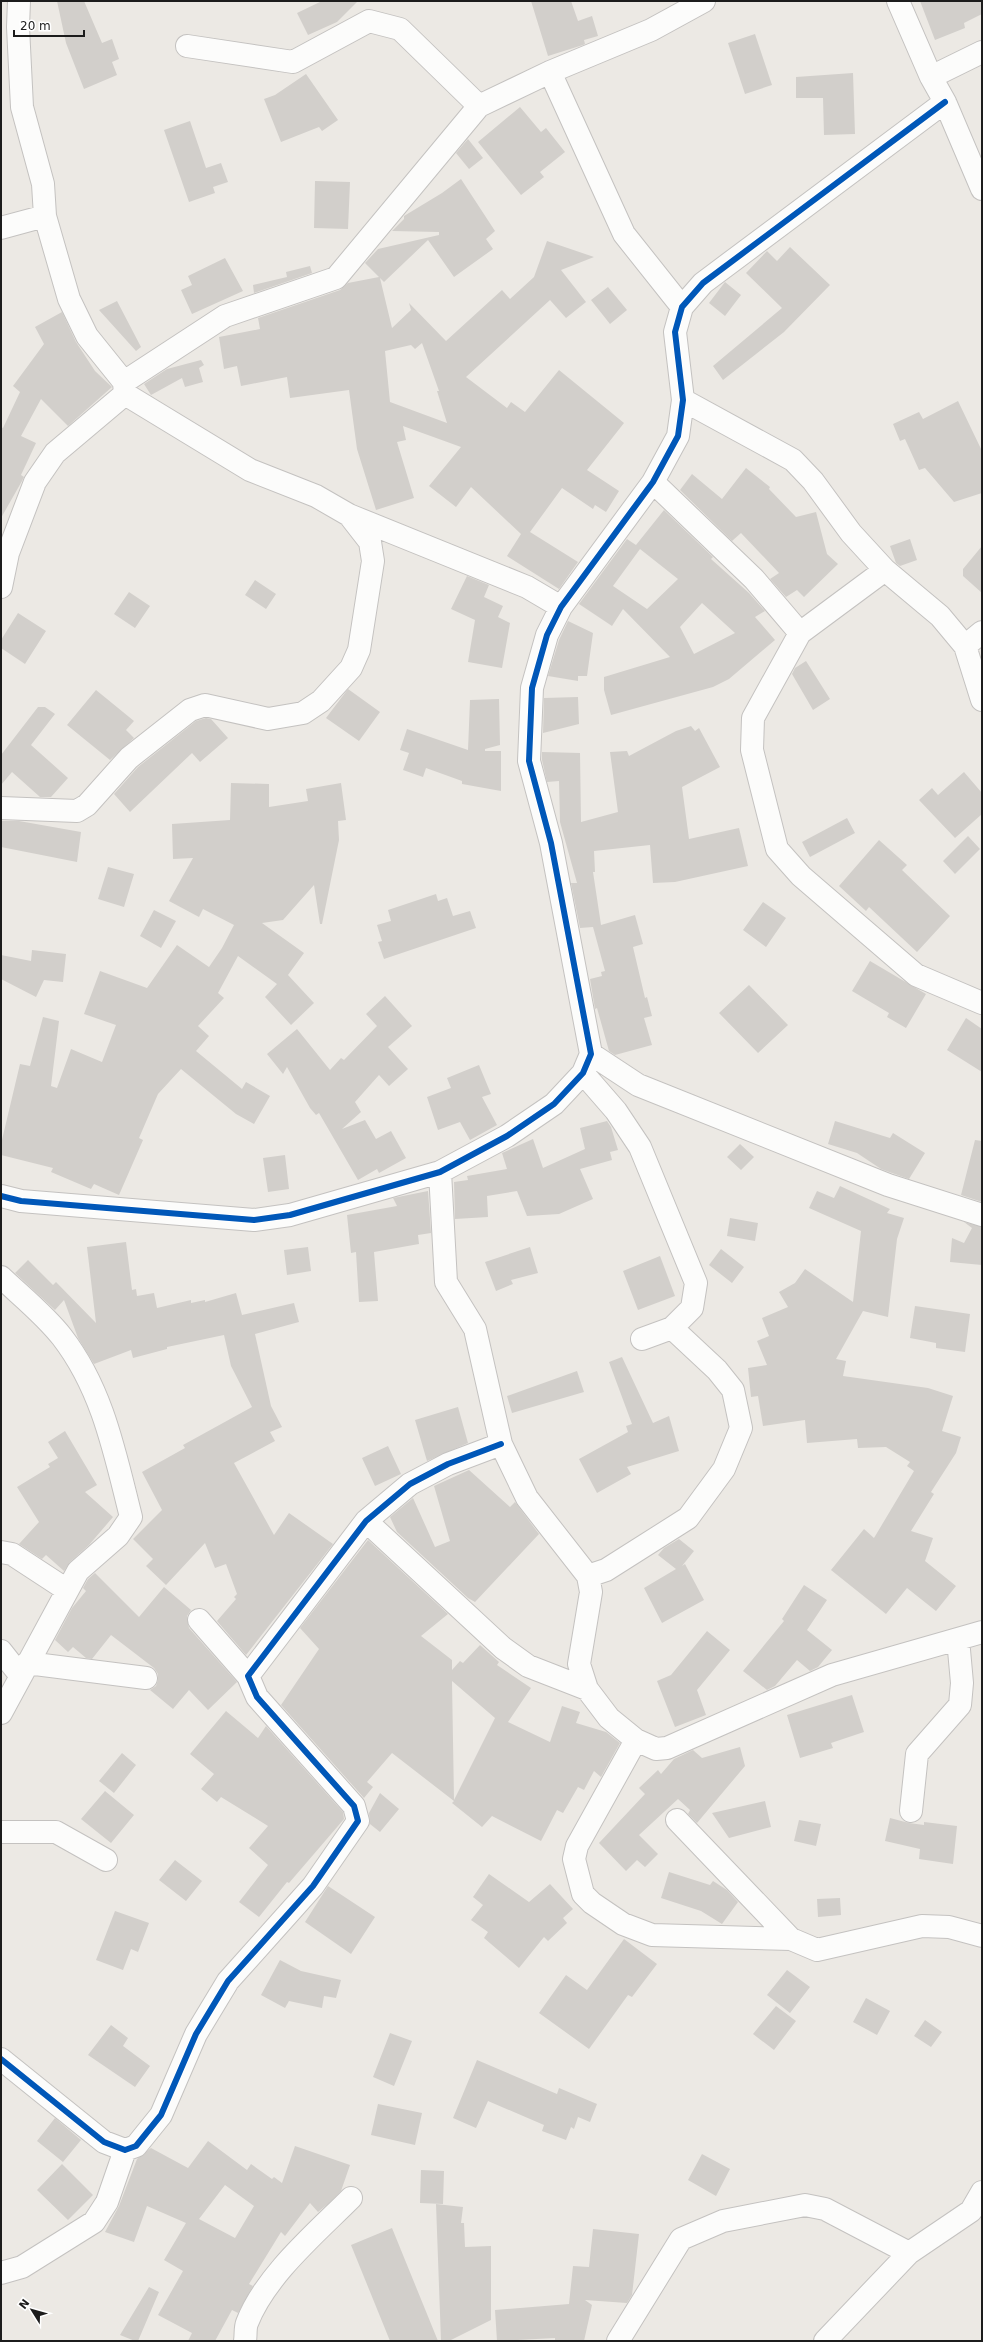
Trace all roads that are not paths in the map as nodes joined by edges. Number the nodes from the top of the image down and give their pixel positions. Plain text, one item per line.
1 (19, 1) edge
2 (704, 1) edge
3 (898, 1) edge
4 (187, 46) dead end
5 (982, 52) edge
6 (550, 72) junction
7 (931, 77) junction
8 (945, 102) junction
9 (479, 106) junction
10 (982, 189) edge
11 (45, 216) junction
12 (1, 228) edge
13 (682, 307) junction
14 (124, 388) junction
15 (683, 400) junction
16 (653, 482) junction
17 (349, 515) junction
18 (885, 570) junction
19 (1, 587) edge
20 (561, 607) junction
21 (982, 632) edge
22 (800, 633) junction
23 (965, 646) junction
24 (982, 700) edge
25 (1, 808) edge
26 (982, 1003) edge
27 (587, 1063) junction
28 (440, 1172) junction
29 (1, 1196) edge
30 (982, 1216) edge
31 (1, 1277) edge
32 (672, 1328) junction
33 (642, 1339) dead end
34 (501, 1444) junction
35 (366, 1522) junction
36 (1, 1552) edge
37 (588, 1576) junction
38 (66, 1590) junction
39 (199, 1620) dead end
40 (982, 1632) edge
41 (958, 1639) junction
42 (1, 1652) edge
43 (24, 1669) junction
44 (248, 1676) junction
45 (146, 1678) dead end
46 (587, 1689) junction
47 (1, 1712) edge
48 (636, 1740) junction
49 (911, 1811) dead end
50 (677, 1820) dead end
51 (1, 1832) edge
52 (106, 1860) dead end
53 (982, 1936) edge
54 (791, 1939) junction
55 (1, 2059) edge
56 (125, 2150) junction
57 (982, 2192) edge
58 (351, 2198) dead end
59 (909, 2253) junction
60 (1, 2273) edge
61 (246, 2341) edge
62 (618, 2341) edge
63 (825, 2341) edge

1 - 11 street
2 - 6 street
3 - 7 street
4 - 9 street
5 - 7 street
6 - 9 street
6 - 13 street
7 - 8 street
8 - 10 street
8 - 13 street
9 - 14 street
11 - 12 street
11 - 14 street
13 - 15 street
14 - 17 street
14 - 19 street
15 - 16 street
15 - 18 street
16 - 20 street
16 - 22 street
17 - 20 street
17 - 25 street
18 - 22 street
18 - 23 street
20 - 27 street
21 - 23 street
22 - 26 street
23 - 24 street
27 - 28 street
27 - 30 street
27 - 32 street
28 - 29 street
28 - 34 street
31 - 38 street
32 - 33 street
32 - 37 street
34 - 35 street
34 - 37 street
35 - 44 street
35 - 46 street
36 - 38 street
37 - 46 street
38 - 43 street
39 - 44 street
40 - 41 street
41 - 48 street
41 - 49 street
42 - 43 street
43 - 45 street
43 - 47 street
44 - 56 street
46 - 48 street
48 - 54 street
50 - 54 street
51 - 52 street
53 - 54 street
55 - 56 street
56 - 60 street
57 - 59 street
58 - 61 street
59 - 62 street
59 - 63 street

